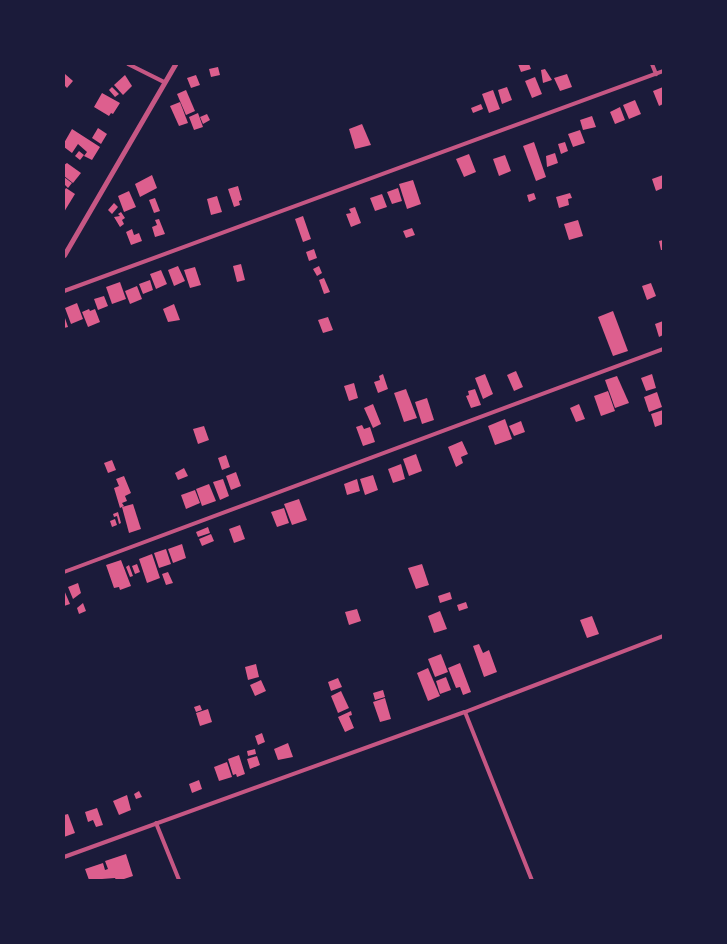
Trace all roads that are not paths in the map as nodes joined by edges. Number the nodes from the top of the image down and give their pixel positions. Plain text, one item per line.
1 (128, 64) edge
2 (175, 64) edge
3 (652, 64) edge
4 (663, 71) edge
5 (656, 74) junction
6 (164, 82) junction
7 (64, 255) edge
8 (64, 291) edge
9 (663, 349) edge
10 (64, 572) edge
11 (663, 636) edge
12 (464, 712) junction
13 (156, 823) junction
14 (64, 857) edge
15 (179, 880) edge
16 (532, 880) edge

1 - 6 street
2 - 6 street
3 - 5 street
4 - 5 street
5 - 8 street
6 - 7 street
9 - 10 street
11 - 12 street
12 - 13 street
12 - 16 street
13 - 14 street
13 - 15 street

